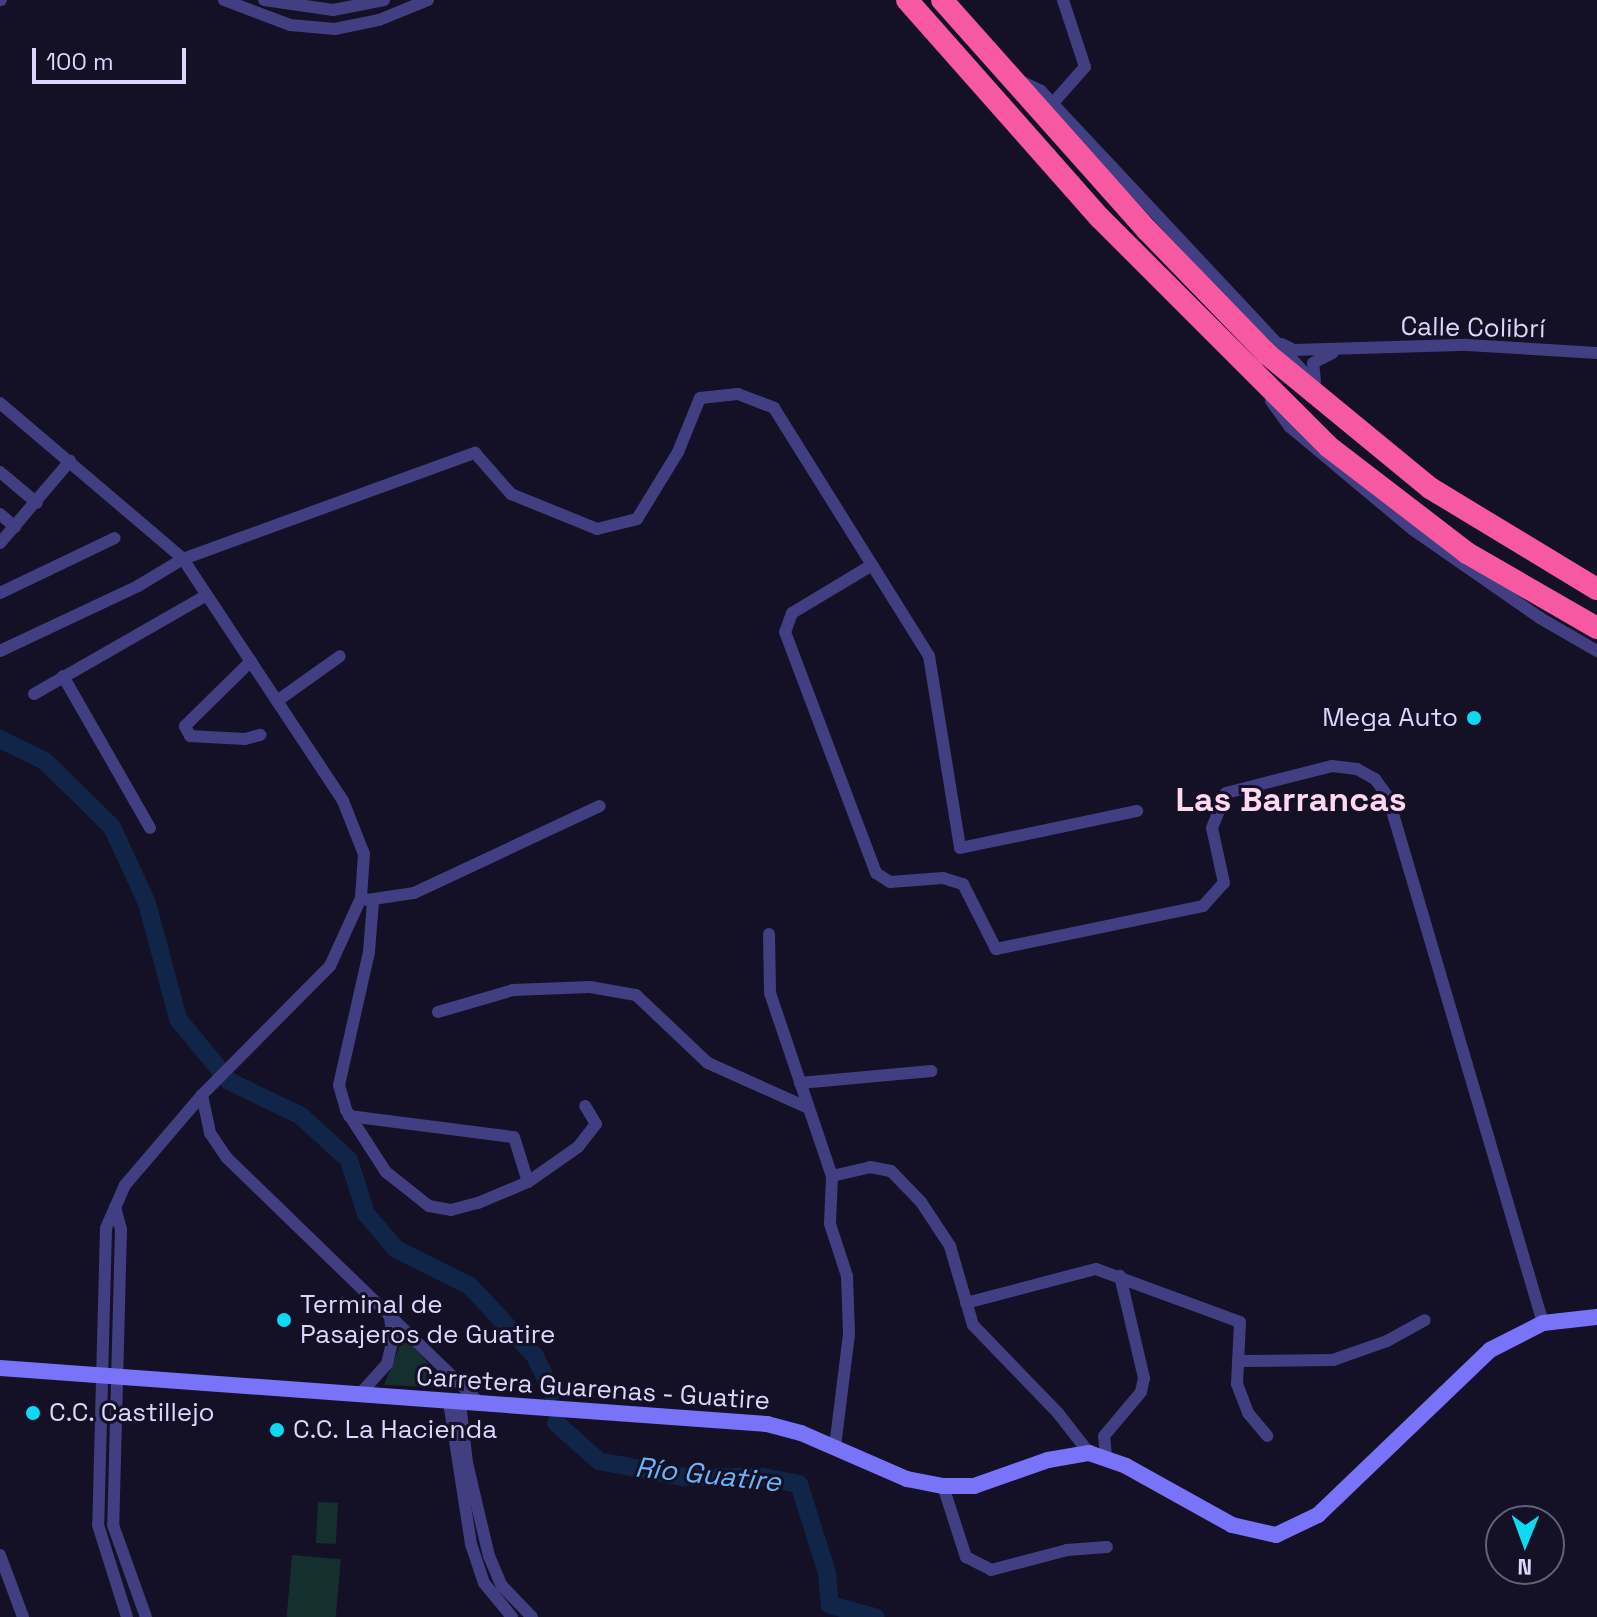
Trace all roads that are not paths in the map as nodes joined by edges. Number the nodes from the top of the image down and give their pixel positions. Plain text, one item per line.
1 (224, 0) edge
2 (264, 0) edge
3 (384, 0) edge
4 (428, 0) edge
5 (907, 0) edge
6 (942, 0) edge
7 (1063, 0) edge
8 (1010, 76) junction
9 (1053, 103) junction
10 (1274, 341) junction
11 (1348, 350) junction
12 (1597, 353) edge
13 (1248, 369) junction
14 (1317, 385) junction
15 (0, 403) edge
16 (1390, 456) junction
17 (70, 461) junction
18 (0, 472) edge
19 (37, 503) junction
20 (0, 514) edge
21 (15, 527) junction
22 (115, 538) dead end
23 (0, 543) edge
24 (183, 559) junction
25 (872, 565) junction
26 (1597, 589) edge
27 (0, 593) edge
28 (207, 595) junction
29 (1597, 628) edge
30 (0, 651) edge
31 (1597, 651) edge
32 (340, 656) dead end
33 (251, 661) junction
34 (63, 676) junction
35 (34, 694) dead end
36 (277, 701) junction
37 (260, 735) dead end
38 (600, 806) dead end
39 (1137, 811) dead end
40 (150, 828) dead end
41 (367, 900) junction
42 (769, 934) dead end
43 (438, 1012) dead end
44 (931, 1071) dead end
45 (800, 1083) junction
46 (202, 1095) junction
47 (585, 1106) dead end
48 (808, 1108) junction
49 (349, 1116) junction
50 (832, 1176) junction
51 (528, 1182) junction
52 (1120, 1276) junction
53 (966, 1303) junction
54 (389, 1312) junction
55 (1597, 1317) edge
56 (1425, 1320) dead end
57 (1543, 1323) junction
58 (1239, 1361) junction
59 (0, 1368) edge
60 (109, 1376) junction
61 (359, 1395) junction
62 (454, 1403) junction
63 (488, 1404) junction
64 (1267, 1436) dead end
65 (835, 1446) junction
66 (1089, 1453) junction
67 (1106, 1457) junction
68 (943, 1486) junction
69 (1107, 1547) dead end
70 (0, 1555) edge
71 (23, 1617) edge
72 (127, 1617) edge
73 (146, 1617) edge
74 (512, 1617) edge
75 (532, 1617) edge

1 - 4 street
2 - 3 street
5 - 13 highway
6 - 8 highway
7 - 9 street
8 - 9 street
8 - 16 highway
9 - 10 street
10 - 11 street, Calle Colibrí
10 - 14 street
11 - 12 street, Calle Colibrí
11 - 14 street
13 - 29 highway
13 - 31 street
14 - 16 street
15 - 17 street
16 - 26 highway
17 - 19 street
17 - 24 street
18 - 19 street
19 - 21 street
20 - 21 street
21 - 23 street
22 - 27 street
24 - 25 street
24 - 28 street
24 - 30 street
25 - 39 street
25 - 57 street
28 - 33 street
28 - 34 street
32 - 36 street
33 - 36 street
33 - 37 street
34 - 35 street
34 - 40 street
36 - 41 street
38 - 41 street
41 - 46 street
41 - 49 street
42 - 45 street
43 - 48 street
44 - 45 street
45 - 48 street
46 - 54 street
46 - 60 street
47 - 51 street
48 - 50 street
49 - 51 street
49 - 51 street
50 - 53 street
50 - 65 street
52 - 53 street
52 - 58 street
52 - 67 street
53 - 66 street
54 - 61 street
54 - 63 street
55 - 57 main road, Carretera Guarenas - Guatire
56 - 58 street
57 - 67 main road, Carretera Guarenas - Guatire
58 - 64 street
59 - 60 main road, Carretera Guarenas - Guatire
60 - 61 main road, Carretera Guarenas - Guatire
60 - 72 street
60 - 73 street
61 - 62 main road, Carretera Guarenas - Guatire
62 - 63 main road, Carretera Guarenas - Guatire
62 - 74 street
62 - 75 street
63 - 65 main road, Carretera Guarenas - Guatire
65 - 68 main road, Carretera Guarenas - Guatire
66 - 67 main road, Carretera Guarenas - Guatire
66 - 68 main road, Carretera Guarenas - Guatire
68 - 69 street
70 - 71 street

